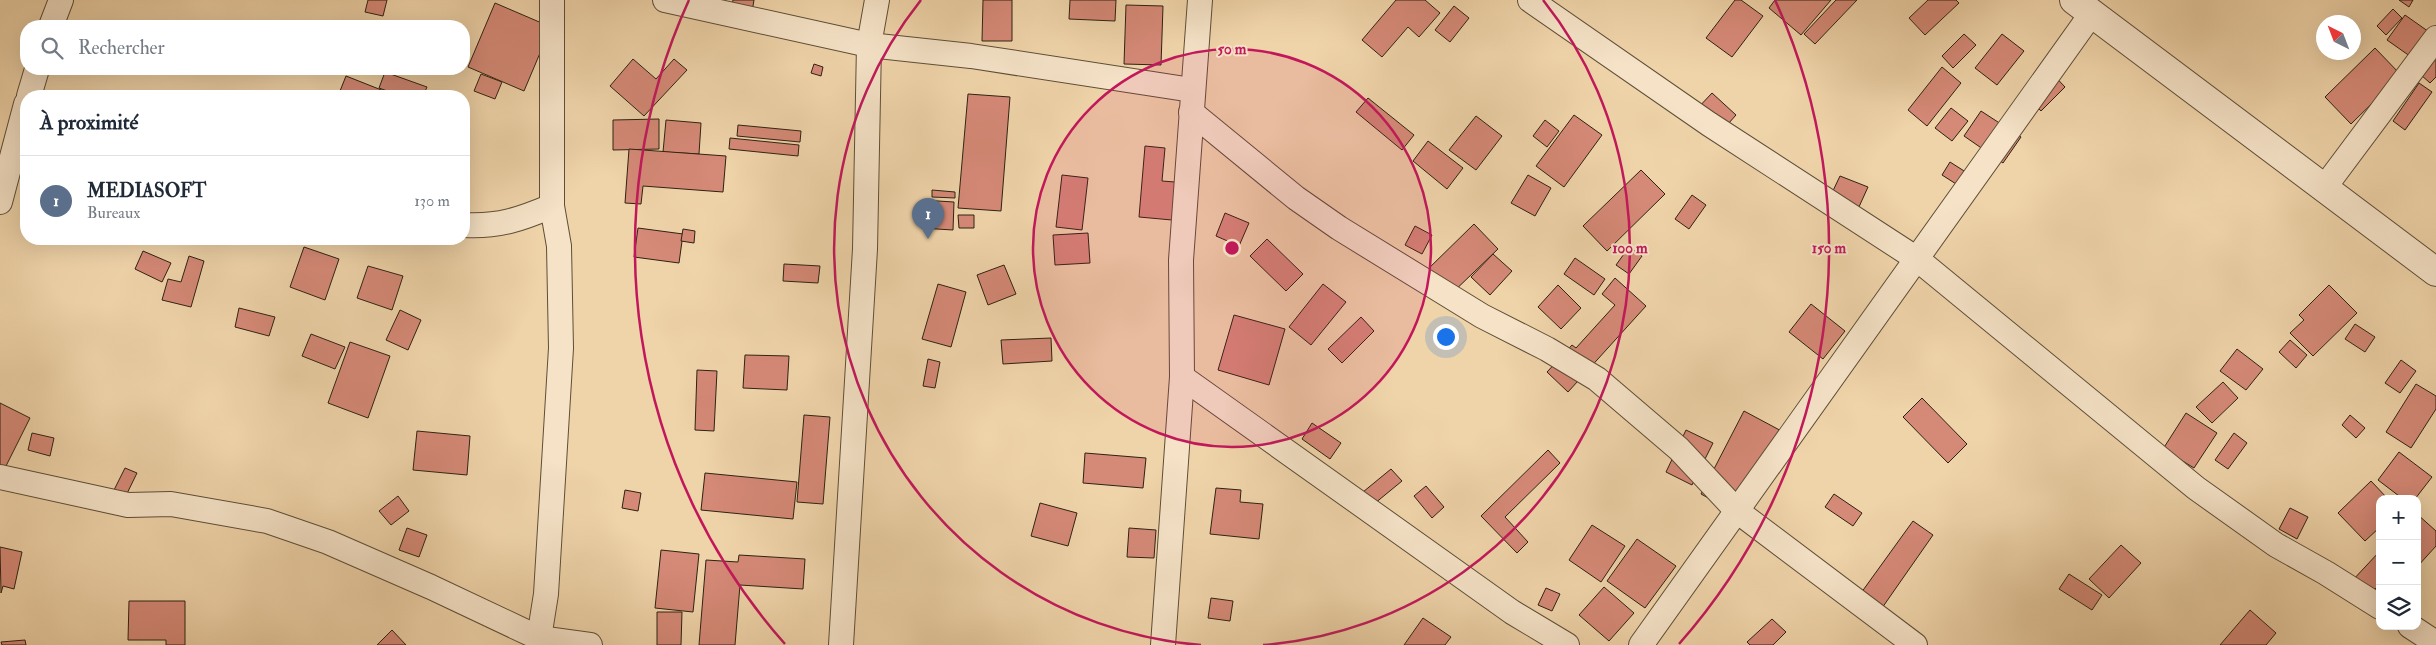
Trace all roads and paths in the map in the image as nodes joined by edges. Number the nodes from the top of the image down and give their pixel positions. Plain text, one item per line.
1 (61, 0) edge
2 (552, 0) edge
3 (664, 0) edge
4 (877, 0) edge
5 (1200, 0) edge
6 (1530, 0) edge
7 (2083, 7) edge
8 (53, 20) edge
9 (2436, 38) edge
10 (869, 45) junction
11 (35, 75) edge
12 (30, 90) edge
13 (1191, 101) junction
14 (20, 127) edge
15 (2324, 188) junction
16 (0, 202) edge
17 (552, 206) junction
18 (470, 225) edge
19 (1917, 259) junction
20 (2436, 272) edge
21 (1182, 377) junction
22 (0, 477) edge
23 (1737, 511) junction
24 (2376, 604) edge
25 (2416, 630) edge
26 (539, 638) junction
27 (2436, 643) edge
28 (590, 645) edge
29 (841, 645) edge
30 (1164, 645) edge
31 (1567, 645) edge
32 (1641, 645) edge
33 (1915, 645) edge

1 - 8 street
2 - 17 street
3 - 10 street
4 - 10 street
5 - 13 street
6 - 19 street
7 - 15 street
7 - 19 street
9 - 15 street
10 - 13 street
10 - 29 street
11 - 12 street
13 - 21 street
13 - 23 street
14 - 16 street
15 - 20 street
17 - 18 street
17 - 26 street
19 - 23 street
19 - 24 street
21 - 30 street
21 - 31 street
22 - 26 street
23 - 32 street
23 - 33 street
25 - 27 street
26 - 28 street

